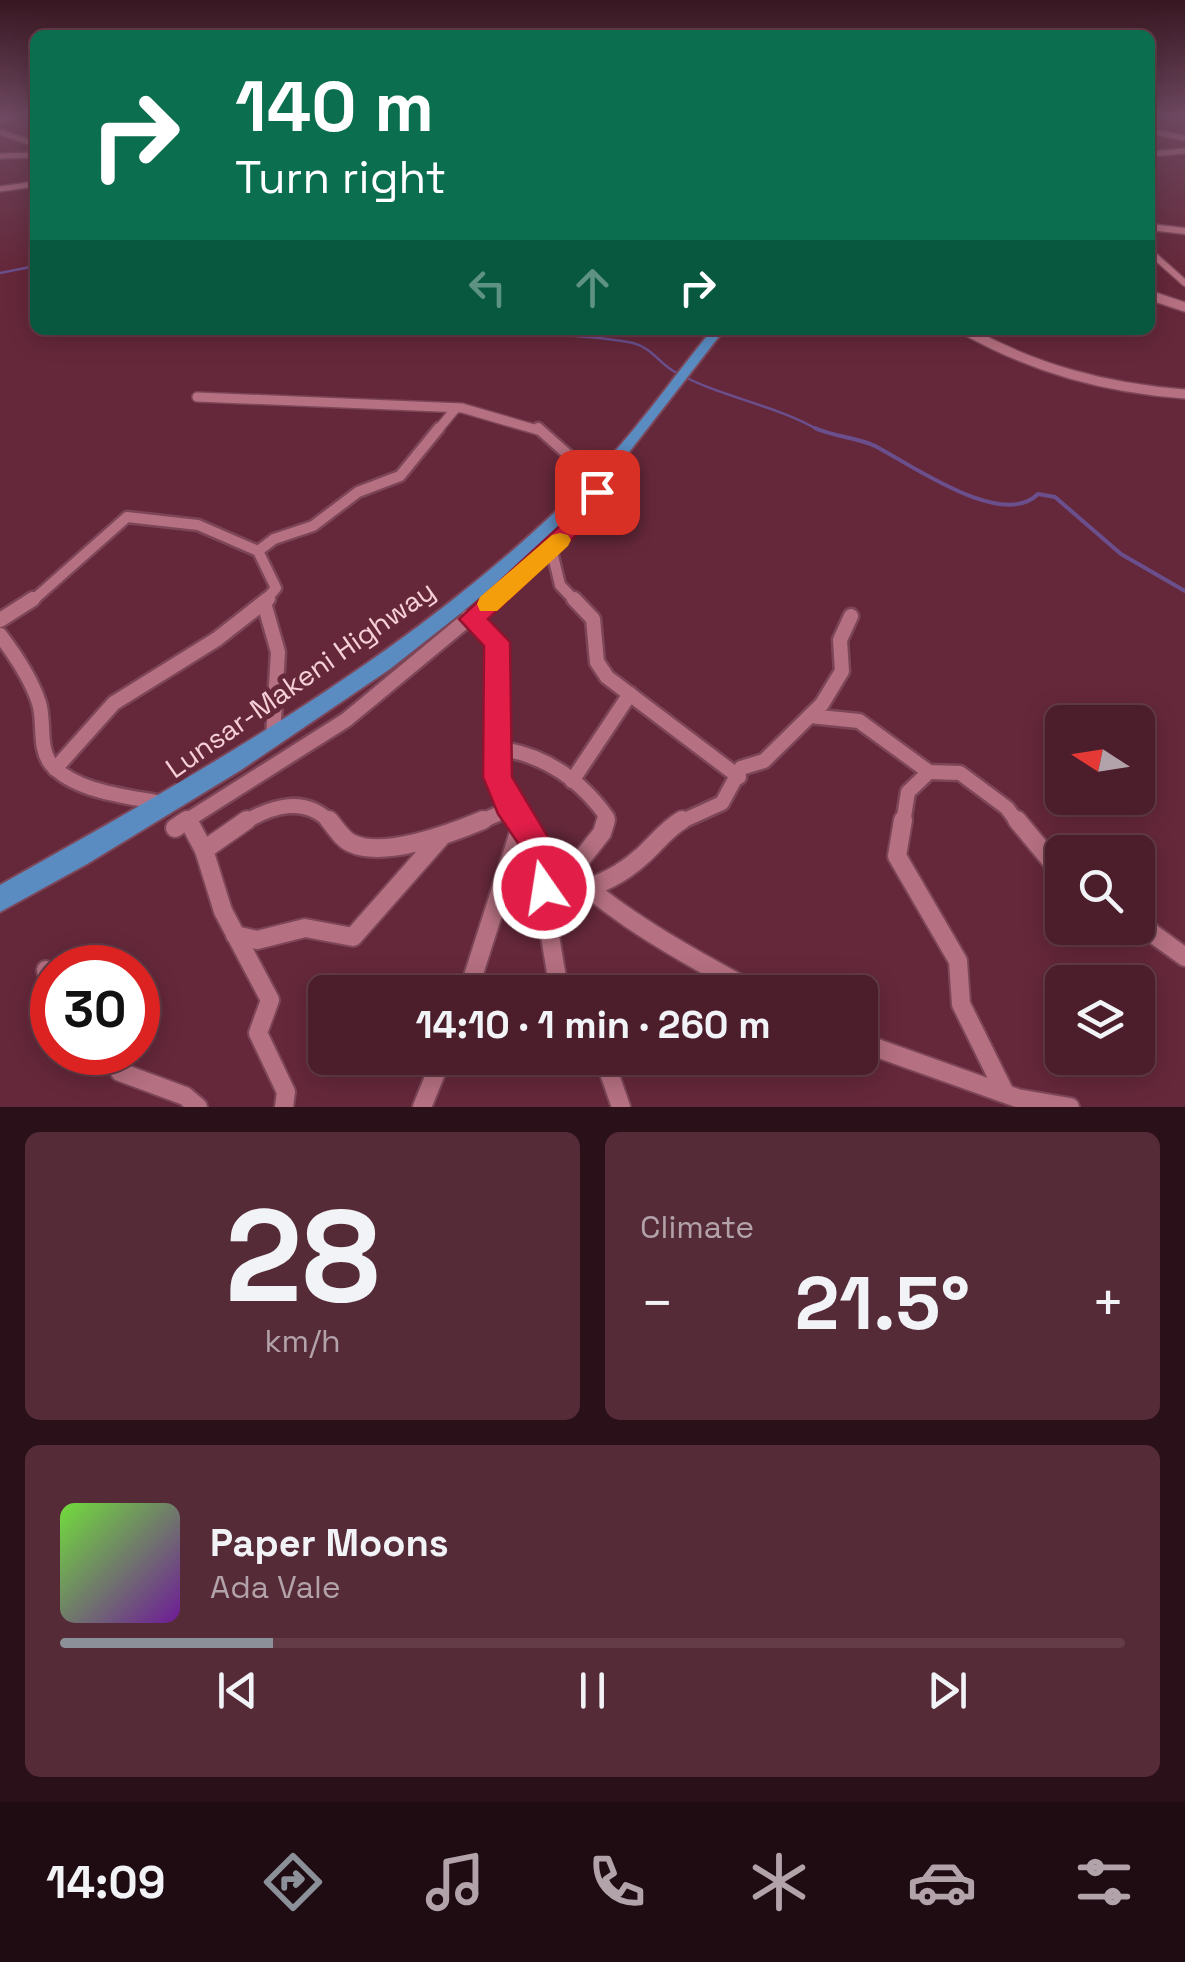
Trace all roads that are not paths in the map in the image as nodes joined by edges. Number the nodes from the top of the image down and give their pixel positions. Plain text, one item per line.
1 (30, 187) edge
2 (0, 192) edge
3 (1155, 227) edge
4 (1185, 231) edge
5 (1155, 256) edge
6 (1185, 283) edge
7 (1155, 297) edge
8 (1184, 306) edge
9 (714, 335) edge
10 (974, 335) edge
11 (1185, 394) edge
12 (196, 397) dead end
13 (456, 408) junction
14 (597, 480) junction
15 (541, 545) junction
16 (258, 550) junction
17 (264, 603) junction
18 (463, 613) junction
19 (850, 616) dead end
20 (0, 620) edge
21 (0, 635) edge
22 (630, 694) junction
23 (810, 716) junction
24 (273, 737) junction
25 (496, 748) junction
26 (55, 770) junction
27 (929, 772) junction
28 (738, 778) junction
29 (572, 781) junction
30 (166, 804) junction
31 (522, 823) junction
32 (444, 834) junction
33 (204, 850) junction
34 (1045, 858) edge
35 (571, 872) junction
36 (588, 887) junction
37 (0, 898) edge
38 (500, 898) junction
39 (544, 902) junction
40 (235, 936) junction
41 (1155, 936) edge
42 (1185, 958) edge
43 (474, 975) edge
44 (556, 975) edge
45 (726, 975) edge
46 (878, 1048) edge
47 (128, 1075) edge
48 (435, 1075) edge
49 (610, 1075) edge
50 (1005, 1094) junction
51 (198, 1107) edge
52 (284, 1107) edge
53 (422, 1107) edge
54 (621, 1107) edge
55 (1070, 1107) edge

1 - 2 street
3 - 4 street
5 - 6 street
7 - 8 street
9 - 14 main road, Lunsar-Makeni Highway
10 - 11 street
12 - 13 street
13 - 14 street
13 - 16 street
14 - 15 main road, Lunsar-Makeni Highway
15 - 18 main road, Lunsar-Makeni Highway
15 - 22 street
16 - 17 street
16 - 20 street
17 - 24 street
17 - 26 street
18 - 24 main road, Lunsar-Makeni Highway
18 - 25 street
18 - 33 street
19 - 23 street
21 - 26 street
22 - 28 street
22 - 29 street
23 - 27 street
23 - 28 street
24 - 30 main road, Lunsar-Makeni Highway
25 - 29 street
25 - 31 street
26 - 30 street
27 - 34 street
27 - 50 street
28 - 36 street
29 - 35 street
30 - 37 main road, Lunsar-Makeni Highway
31 - 32 street
31 - 35 street
31 - 38 street
31 - 39 street
32 - 33 street
32 - 40 street
33 - 40 street
35 - 36 street
36 - 39 street
36 - 45 street
38 - 39 street
38 - 43 street
39 - 44 street
40 - 52 street
41 - 42 street
46 - 50 street
47 - 51 street
48 - 53 street
49 - 54 street
50 - 55 street

